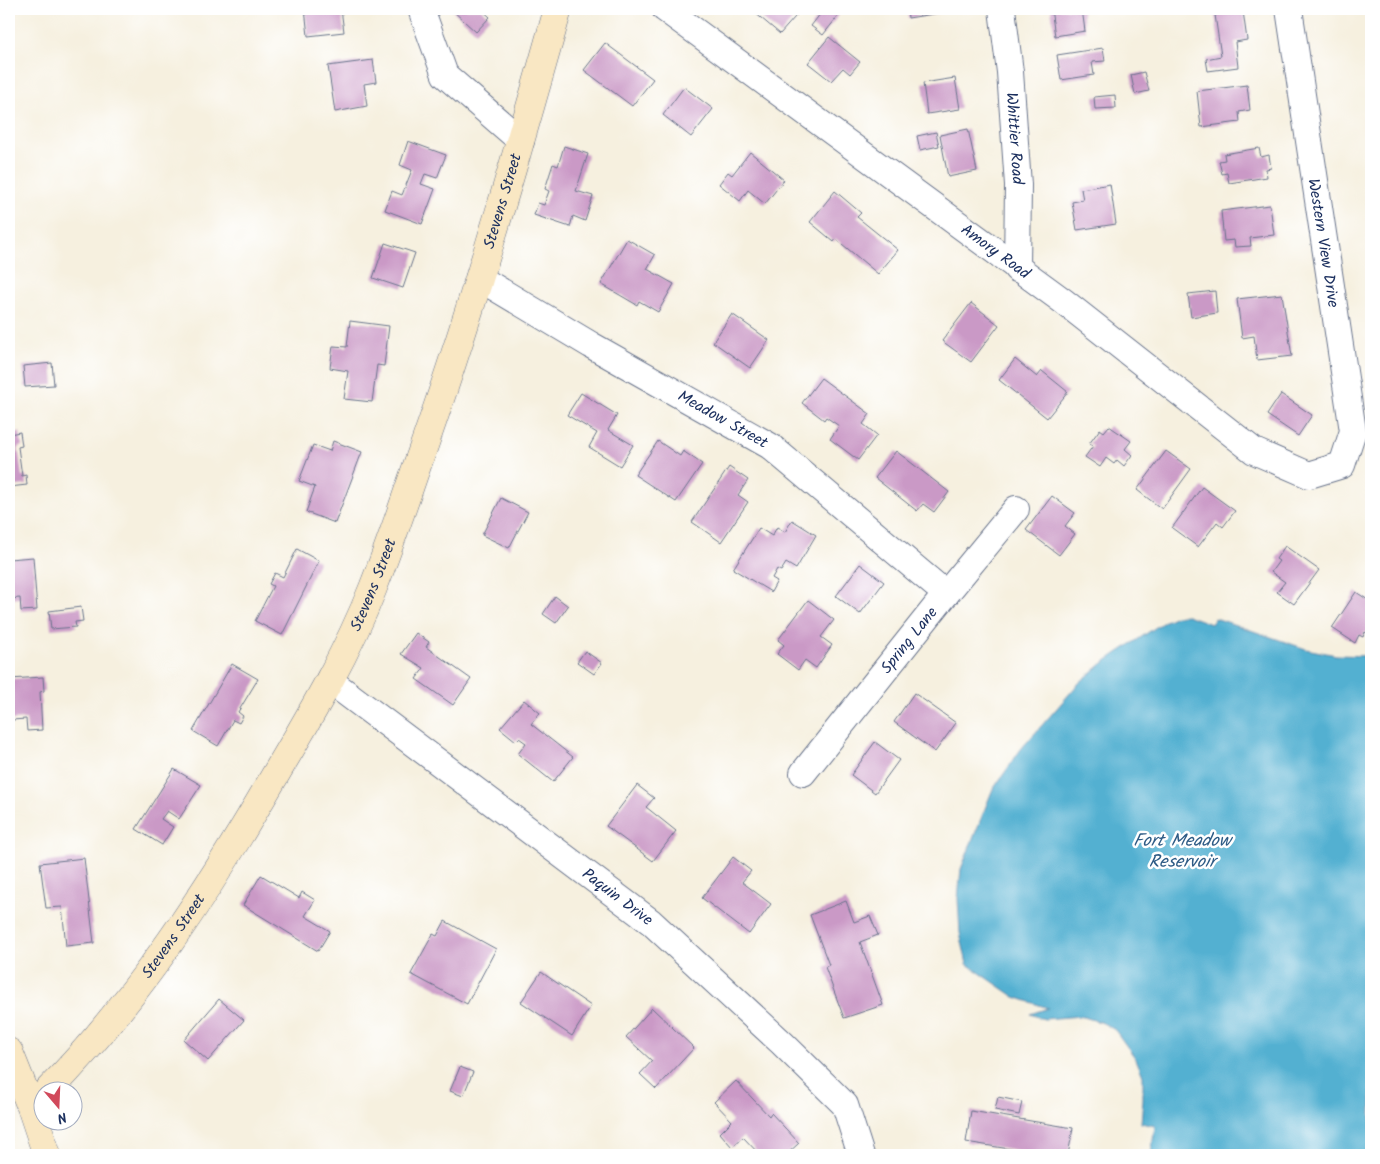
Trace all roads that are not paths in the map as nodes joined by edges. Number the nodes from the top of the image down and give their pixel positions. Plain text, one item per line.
1 (421, 9) edge
2 (558, 9) edge
3 (665, 9) edge
4 (1002, 9) edge
5 (1289, 9) edge
6 (521, 141) junction
7 (1018, 269) junction
8 (479, 278) junction
9 (1331, 468) joint
10 (1016, 509) dead end
11 (946, 594) junction
12 (329, 680) junction
13 (803, 773) dead end
14 (9, 1052) edge
15 (55, 1082) edge
16 (32, 1086) edge
17 (44, 1132) edge
18 (47, 1155) edge
19 (861, 1155) edge

1 - 6 street
2 - 6 street, Stevens Street
3 - 7 street, Amory Road
4 - 7 street, Whittier Road
5 - 9 street, Western View Drive
6 - 8 street, Stevens Street
7 - 9 street, Amory Road
8 - 11 street, Meadow Street
8 - 12 street, Stevens Street
10 - 11 street, Spring Lane
11 - 13 street, Spring Lane
12 - 15 street, Stevens Street
12 - 19 street, Paquin Drive
14 - 16 street
17 - 18 street

